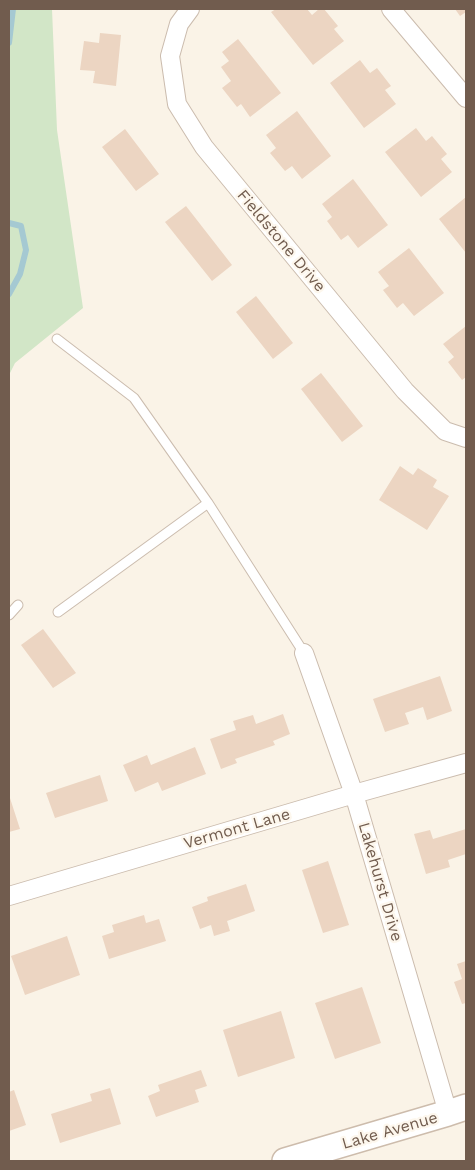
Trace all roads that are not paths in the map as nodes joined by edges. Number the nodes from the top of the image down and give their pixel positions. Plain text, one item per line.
1 (190, 9) edge
2 (392, 9) edge
3 (466, 98) edge
4 (57, 339) dead end
5 (466, 438) edge
6 (208, 503) junction
7 (18, 605) dead end
8 (58, 612) dead end
9 (9, 615) edge
10 (304, 653) joint
11 (466, 763) edge
12 (354, 794) junction
13 (9, 896) edge
14 (457, 1110) edge
15 (285, 1161) edge

1 - 5 street, Fieldstone Drive
2 - 3 street
4 - 6 lane
6 - 8 lane
6 - 10 lane
7 - 9 lane
10 - 12 street, Lakehurst Drive
11 - 12 street, Vermont Lane
12 - 13 street, Vermont Lane
12 - 14 street, Lakehurst Drive
14 - 15 main road, Lake Avenue

